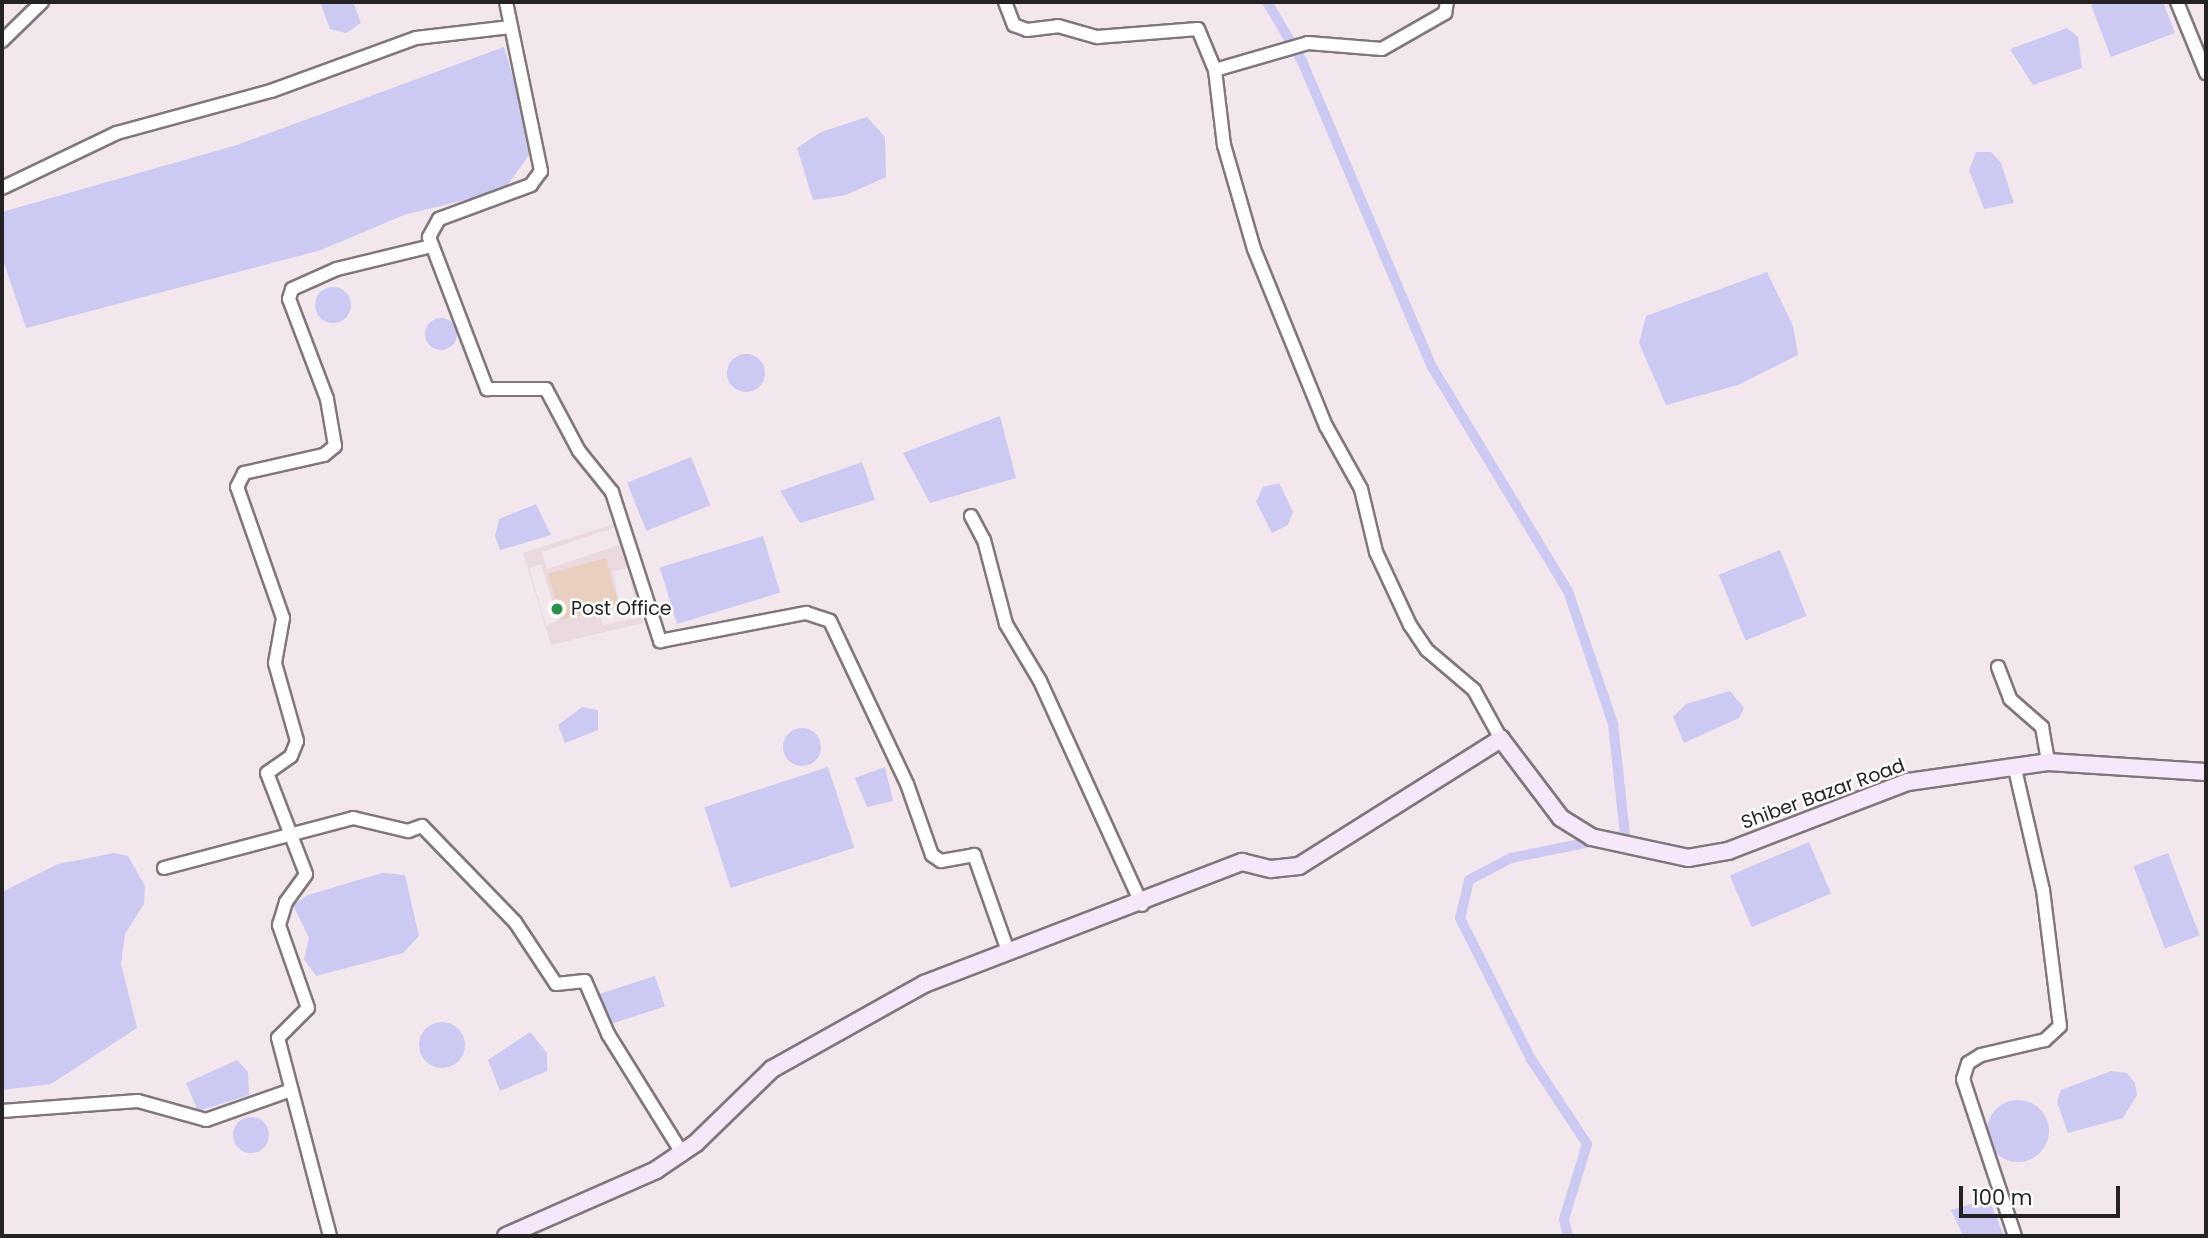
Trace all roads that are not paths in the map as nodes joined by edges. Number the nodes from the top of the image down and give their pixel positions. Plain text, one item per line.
1 (42, 2) edge
2 (506, 2) edge
3 (1005, 2) edge
4 (1447, 2) edge
5 (2177, 2) edge
6 (510, 27) junction
7 (2, 41) edge
8 (1216, 71) junction
9 (2206, 73) edge
10 (2, 187) edge
11 (431, 246) junction
12 (971, 516) dead end
13 (1998, 667) dead end
14 (1501, 739) junction
15 (2048, 762) junction
16 (2015, 769) junction
17 (2206, 772) edge
18 (288, 838) junction
19 (164, 868) dead end
20 (1142, 905) junction
21 (1008, 951) junction
22 (291, 1090) junction
23 (2, 1111) edge
24 (682, 1153) junction
25 (330, 1236) edge
26 (506, 1236) edge
27 (2015, 1236) edge

1 - 7 street
2 - 6 street
3 - 8 street
4 - 8 street
5 - 9 street
6 - 10 street
6 - 11 street
8 - 14 street
11 - 18 street
11 - 21 street
12 - 20 street
13 - 15 street
14 - 16 street, Shiber Bazar Road
14 - 20 street
15 - 16 street, Shiber Bazar Road
15 - 17 street, Shiber Bazar Road
16 - 27 street
18 - 19 street
18 - 22 street
18 - 24 street
20 - 21 street
21 - 24 street
22 - 23 street
22 - 25 street
24 - 26 street

